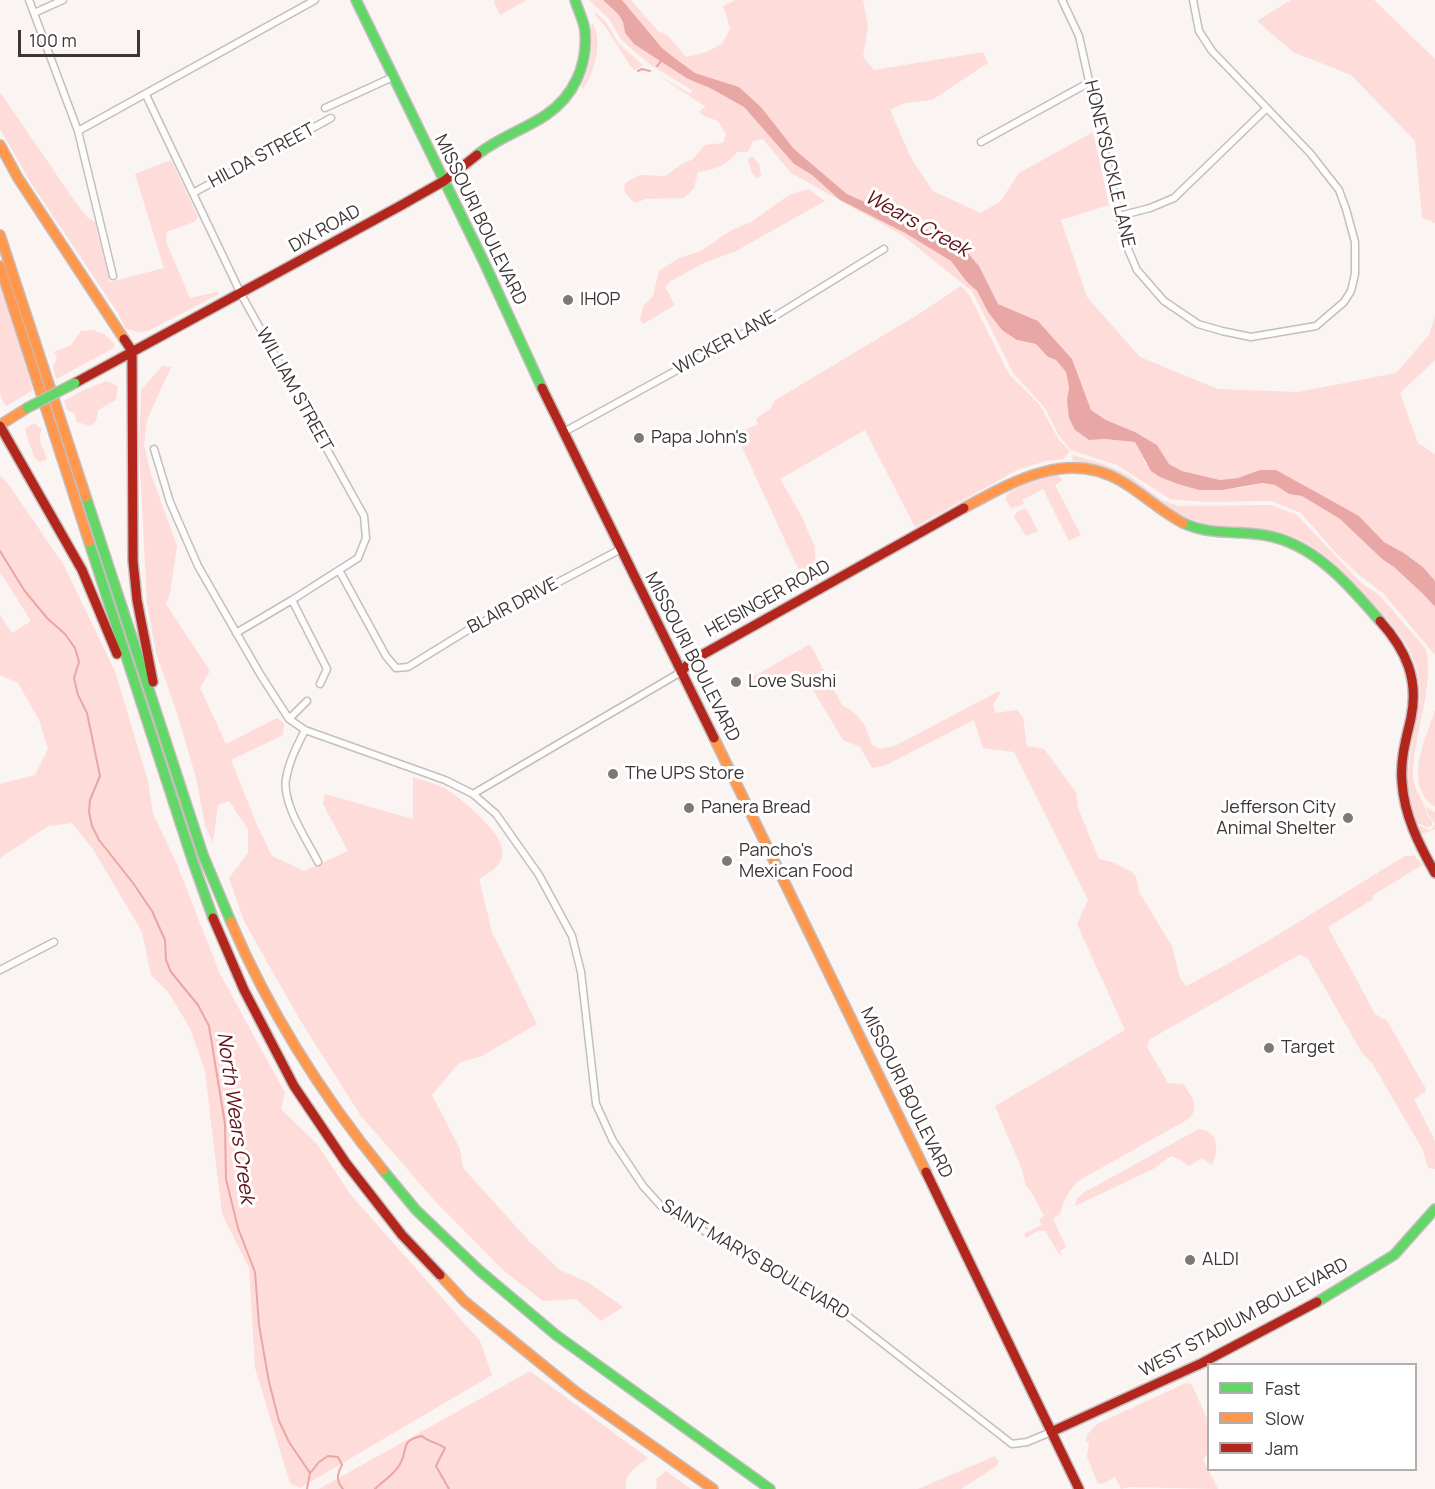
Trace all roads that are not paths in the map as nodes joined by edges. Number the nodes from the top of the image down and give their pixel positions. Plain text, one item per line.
1 (29, 0) edge
2 (63, 0) edge
3 (315, 0) edge
4 (356, 0) edge
5 (575, 0) edge
6 (1062, 0) edge
7 (1193, 0) edge
8 (34, 13) junction
9 (393, 77) junction
10 (1090, 82) junction
11 (146, 95) junction
12 (326, 108) dead end
13 (1267, 108) junction
14 (330, 118) dead end
15 (78, 131) junction
16 (981, 142) dead end
17 (0, 145) edge
18 (444, 181) junction
19 (193, 193) junction
20 (1119, 216) junction
21 (0, 235) edge
22 (884, 249) dead end
23 (0, 266) edge
24 (113, 276) dead end
25 (241, 294) junction
26 (132, 351) junction
27 (0, 426) edge
28 (564, 432) junction
29 (154, 449) dead end
30 (621, 549) junction
31 (339, 570) junction
32 (292, 600) junction
33 (236, 633) junction
34 (681, 672) junction
35 (320, 684) dead end
36 (307, 701) dead end
37 (289, 719) junction
38 (150, 730) junction
39 (305, 730) junction
40 (166, 745) junction
41 (473, 794) junction
42 (318, 862) dead end
43 (1435, 873) edge
44 (54, 942) dead end
45 (0, 970) edge
46 (1435, 1209) edge
47 (1051, 1432) junction
48 (713, 1489) edge
49 (770, 1489) edge
50 (1079, 1489) edge

1 - 8 street
2 - 8 street
3 - 11 street
4 - 9 main road, MISSOURI BOULEVARD
5 - 18 main road, DIX ROAD
6 - 10 street, HONEYSUCKLE LANE
7 - 13 street, HONEYSUCKLE LANE
8 - 15 street
9 - 12 street, HILDA STREET
9 - 18 main road, MISSOURI BOULEVARD
10 - 16 street
10 - 20 street, HONEYSUCKLE LANE
11 - 15 street
11 - 19 street, WILLIAM STREET
13 - 20 street
13 - 20 street, HONEYSUCKLE LANE
14 - 19 street, HILDA STREET
15 - 24 street
17 - 26 main road
18 - 25 main road, DIX ROAD
18 - 28 main road, MISSOURI BOULEVARD
19 - 25 street, WILLIAM STREET
21 - 40 main road
22 - 28 street, WICKER LANE
23 - 38 main road
25 - 26 main road, DIX ROAD
25 - 31 street, WILLIAM STREET
26 - 27 main road, DIX ROAD, bridge
26 - 40 main road
27 - 38 main road
28 - 30 main road, MISSOURI BOULEVARD
29 - 33 street, SAINT MARYS BOULEVARD
30 - 31 street, BLAIR DRIVE
30 - 34 main road, MISSOURI BOULEVARD
31 - 32 street, WILLIAM STREET
32 - 33 street, WILLIAM STREET
32 - 35 street
33 - 37 street, SAINT MARYS BOULEVARD
34 - 41 street, HEISINGER ROAD
34 - 43 main road, HEISINGER ROAD
34 - 47 main road, MISSOURI BOULEVARD
36 - 37 street
37 - 39 street, SAINT MARYS BOULEVARD
38 - 48 main road
39 - 41 street, SAINT MARYS BOULEVARD
39 - 42 street
40 - 49 main road
41 - 47 street, SAINT MARYS BOULEVARD
44 - 45 street
46 - 47 main road, WEST STADIUM BOULEVARD
47 - 50 main road, MISSOURI BOULEVARD

